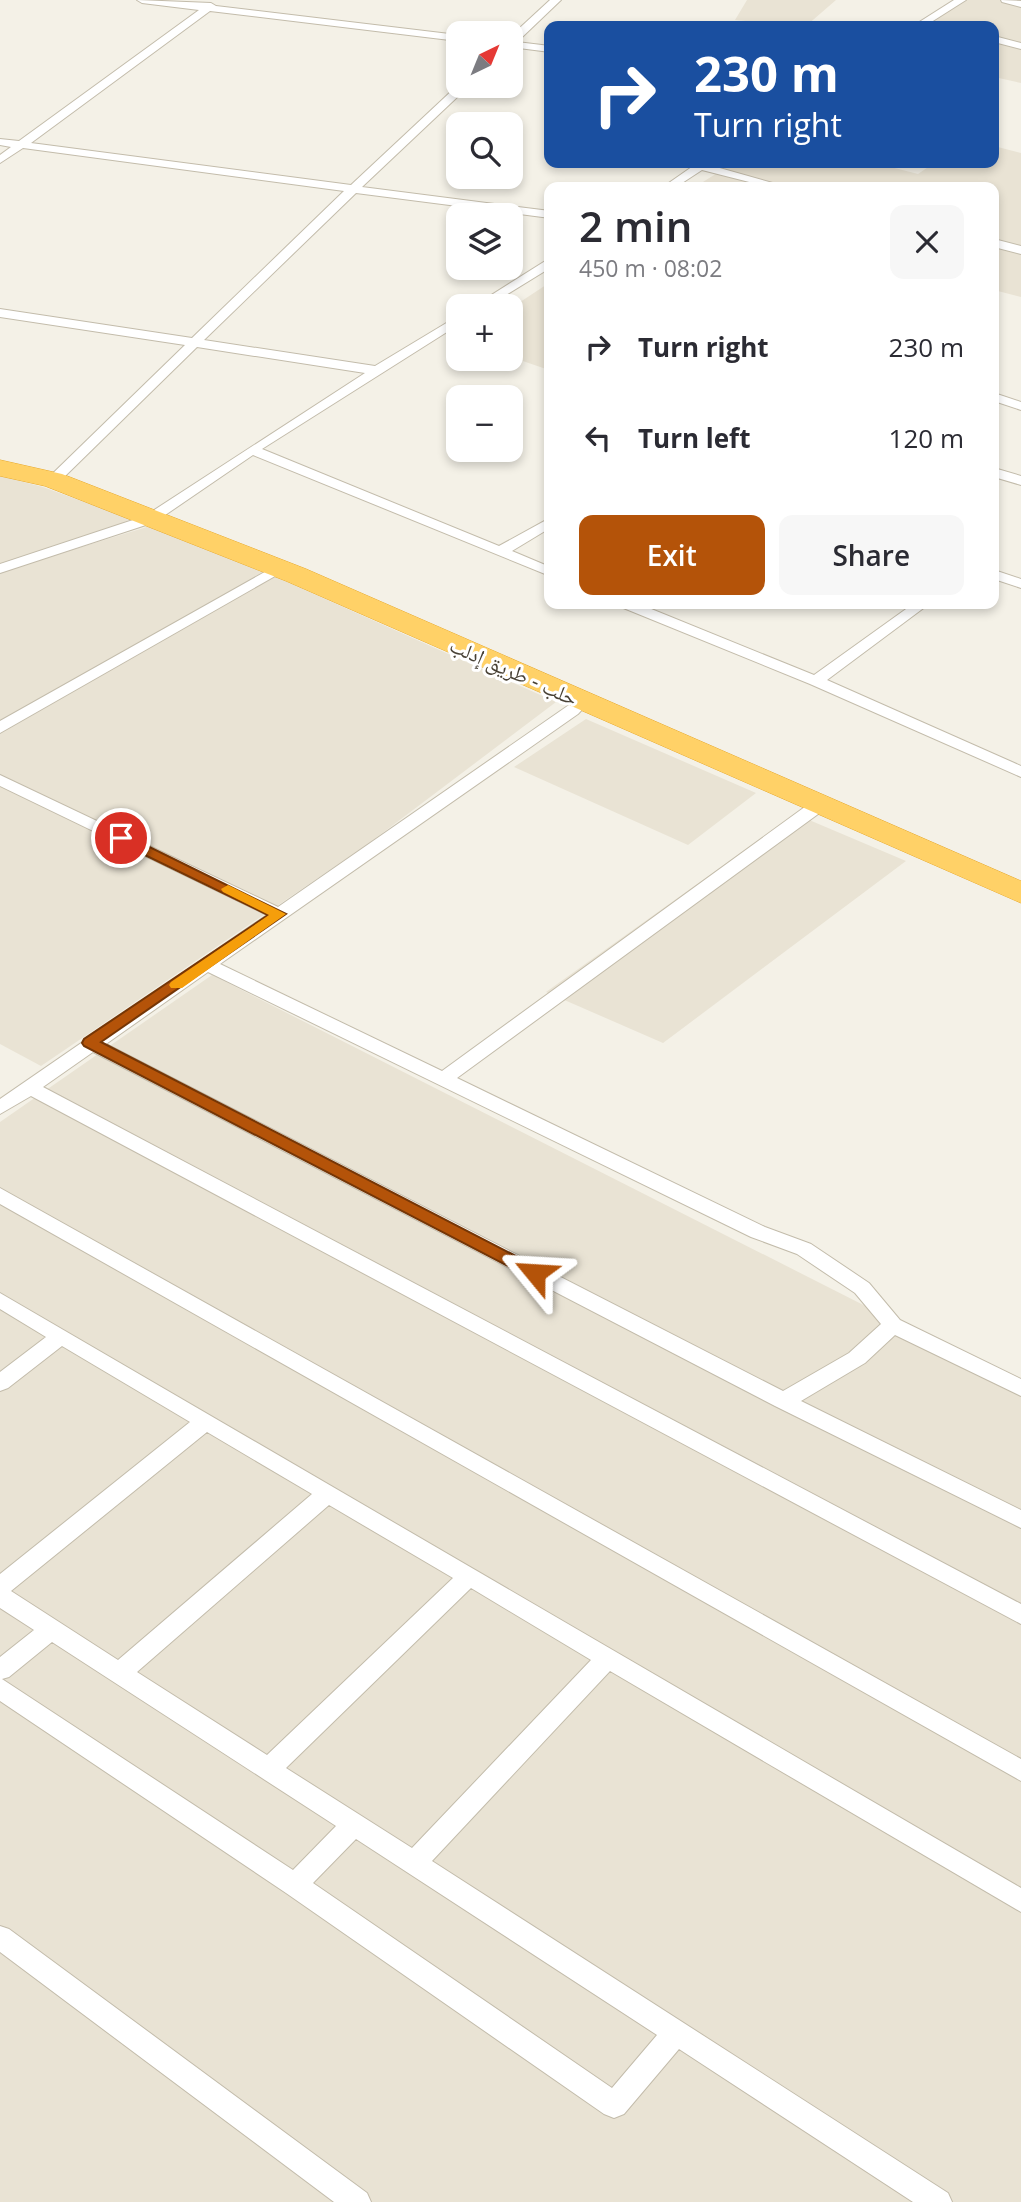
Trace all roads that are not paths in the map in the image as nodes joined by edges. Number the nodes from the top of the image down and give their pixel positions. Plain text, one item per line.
1 (142, 0) edge
2 (218, 0) edge
3 (556, 0) edge
4 (961, 0) edge
5 (1006, 0) edge
6 (1021, 4) edge
7 (207, 9) junction
8 (927, 21) edge
9 (523, 32) edge
10 (446, 37) edge
11 (999, 40) edge
12 (523, 45) edge
13 (1021, 46) edge
14 (544, 48) edge
15 (451, 98) edge
16 (0, 142) edge
17 (20, 145) junction
18 (0, 160) edge
19 (696, 168) edge
20 (716, 168) edge
21 (676, 182) edge
22 (764, 182) edge
23 (353, 189) junction
24 (544, 214) edge
25 (999, 244) edge
26 (1020, 249) edge
27 (544, 266) edge
28 (499, 294) edge
29 (0, 313) edge
30 (446, 328) edge
31 (194, 342) junction
32 (380, 372) junction
33 (999, 399) edge
34 (1021, 406) edge
35 (252, 450) junction
36 (6, 473) edge
37 (999, 474) edge
38 (52, 480) junction
39 (1021, 481) edge
40 (150, 519) junction
41 (544, 526) edge
42 (500, 552) junction
43 (279, 568) junction
44 (0, 569) edge
45 (544, 570) edge
46 (999, 576) edge
47 (1021, 584) edge
48 (638, 609) edge
49 (915, 609) edge
50 (816, 681) junction
51 (582, 701) junction
52 (0, 728) edge
53 (1021, 772) edge
54 (0, 780) edge
55 (819, 805) junction
56 (1021, 893) edge
57 (279, 914) junction
58 (206, 964) junction
59 (90, 1043) junction
60 (442, 1080) junction
61 (29, 1087) junction
62 (0, 1108) edge
63 (0, 1195) edge
64 (0, 1300) edge
65 (893, 1325) junction
66 (61, 1336) junction
67 (0, 1383) edge
68 (1021, 1388) edge
69 (783, 1401) junction
70 (206, 1421) junction
71 (328, 1493) junction
72 (1021, 1520) edge
73 (469, 1576) junction
74 (0, 1587) edge
75 (0, 1596) edge
76 (1021, 1615) edge
77 (51, 1629) junction
78 (608, 1658) junction
79 (0, 1670) edge
80 (120, 1673) junction
81 (0, 1688) edge
82 (269, 1769) junction
83 (1021, 1771) edge
84 (354, 1824) junction
85 (414, 1863) junction
86 (295, 1885) junction
87 (1021, 1901) edge
88 (0, 1937) edge
89 (676, 2033) junction
90 (357, 2202) edge
91 (938, 2202) edge

1 - 7 street
2 - 7 street
3 - 9 street
4 - 8 street
5 - 6 street
7 - 10 street
7 - 17 street
11 - 13 street
12 - 14 street
15 - 23 street
16 - 17 street
17 - 18 street
17 - 23 street
19 - 21 street
20 - 22 street
23 - 24 street
23 - 31 street
25 - 26 street
27 - 28 street
29 - 31 street
30 - 32 street
31 - 32 street
31 - 38 street
32 - 35 street
33 - 34 street
35 - 40 street
35 - 42 street
36 - 38 highway, حلب - طريق إدلب
37 - 39 street
38 - 40 highway, حلب - طريق إدلب
40 - 43 highway, حلب - طريق إدلب
40 - 44 street
41 - 42 street
42 - 45 street
43 - 51 highway, حلب - طريق إدلب
43 - 52 street
46 - 47 street
48 - 50 street
49 - 50 street
50 - 53 street
51 - 55 highway, حلب - طريق إدلب
51 - 57 street
54 - 57 street
55 - 56 highway, حلب - طريق إدلب
55 - 60 street
57 - 58 street
58 - 59 street
58 - 60 street
59 - 61 street
59 - 69 street
60 - 65 street
61 - 62 street
61 - 76 street
63 - 83 street
64 - 66 street
65 - 68 street
65 - 69 street
66 - 67 street
66 - 70 street
69 - 72 street
70 - 71 street
70 - 74 street
71 - 73 street
71 - 80 street
73 - 78 street
73 - 82 street
75 - 77 street
77 - 79 street
77 - 80 street
78 - 85 street
78 - 87 street
80 - 82 street
81 - 86 street
82 - 84 street
84 - 85 street
84 - 86 street
85 - 89 street
86 - 89 street
88 - 90 street
89 - 91 street

